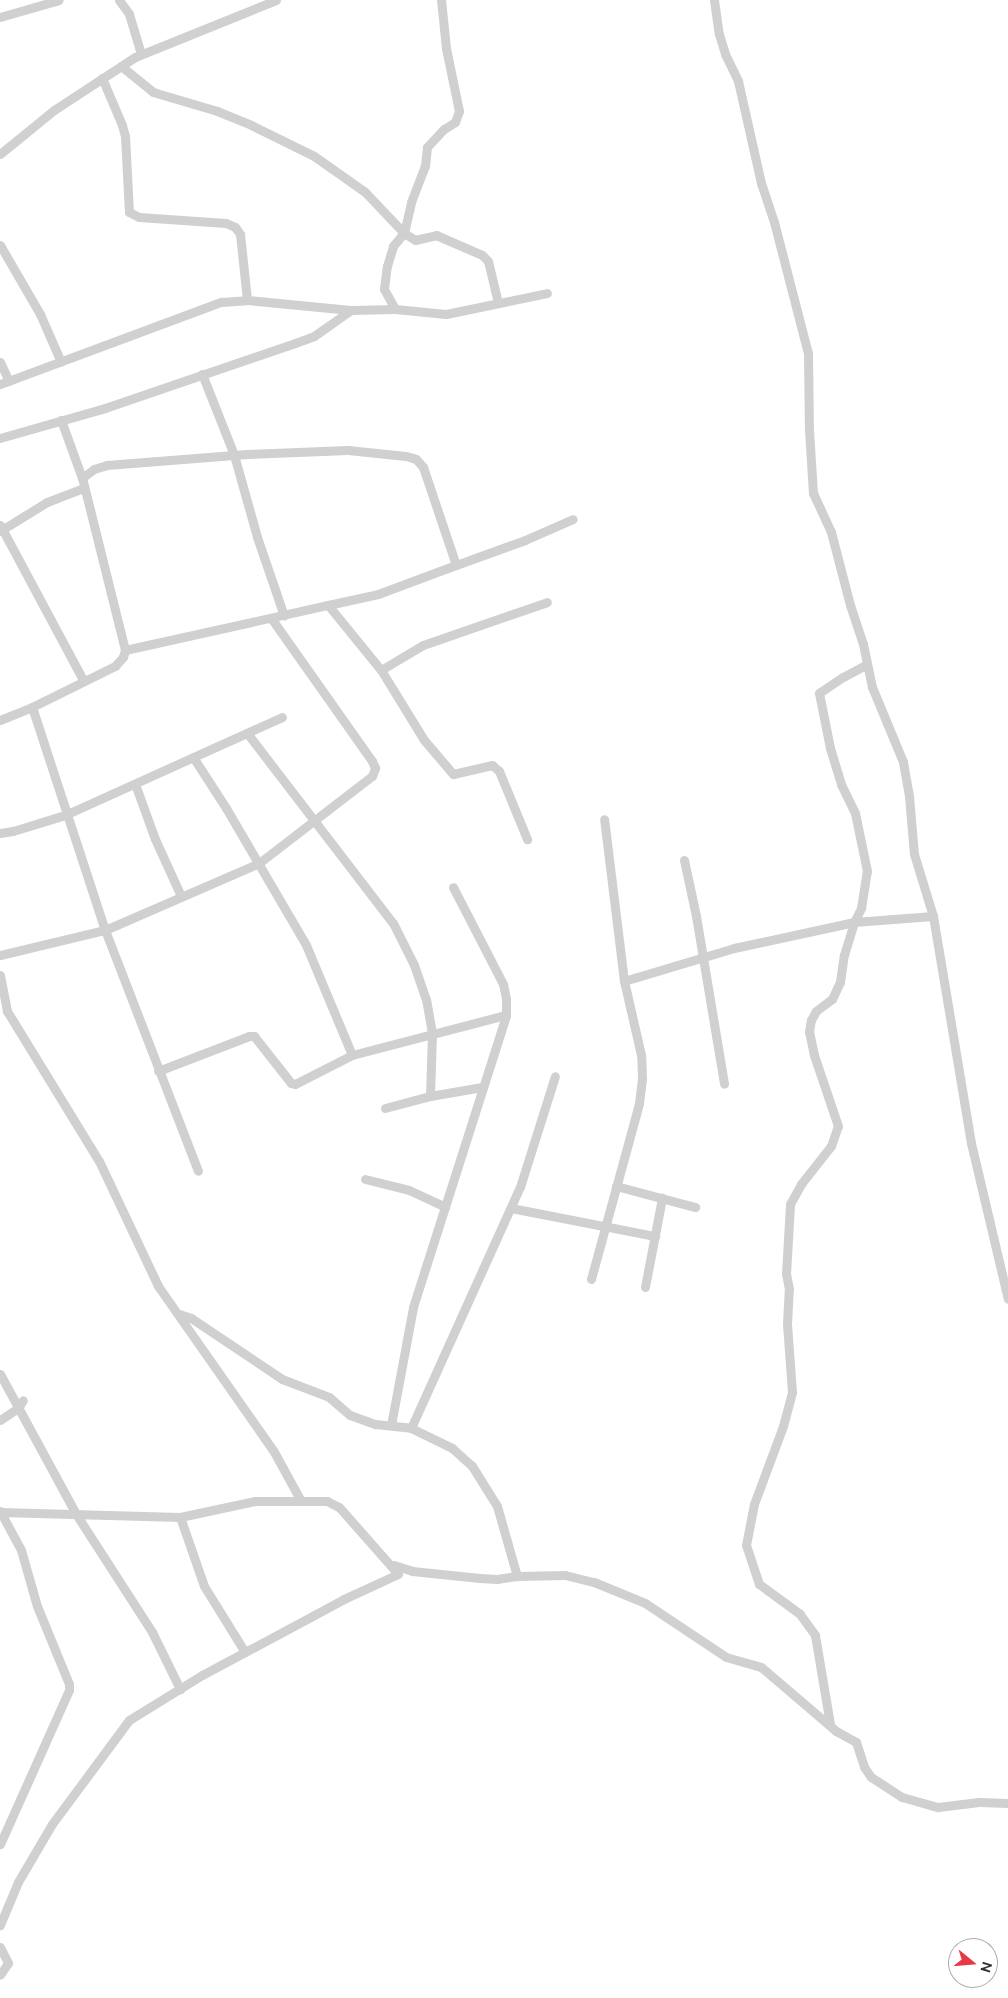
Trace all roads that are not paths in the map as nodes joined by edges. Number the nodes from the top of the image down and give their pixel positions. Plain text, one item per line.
1 (59, 0) edge
2 (119, 0) edge
3 (276, 0) edge
4 (441, 0) edge
5 (714, 0) edge
6 (0, 18) edge
7 (141, 54) junction
8 (121, 66) junction
9 (102, 78) junction
10 (0, 154) edge
11 (404, 233) junction
12 (0, 246) edge
13 (547, 293) dead end
14 (247, 300) junction
15 (498, 303) junction
16 (395, 309) junction
17 (351, 310) junction
18 (0, 362) edge
19 (61, 362) junction
20 (202, 374) junction
21 (4, 383) edge
22 (61, 420) junction
23 (0, 438) edge
24 (234, 455) junction
25 (82, 478) junction
26 (84, 488) junction
27 (573, 519) dead end
28 (1, 528) edge
29 (456, 565) junction
30 (547, 602) dead end
31 (328, 605) junction
32 (284, 616) junction
33 (272, 619) junction
34 (125, 650) junction
35 (866, 665) junction
36 (381, 670) junction
37 (83, 680) junction
38 (32, 707) junction
39 (282, 717) dead end
40 (0, 720) edge
41 (247, 733) junction
42 (193, 757) junction
43 (135, 784) junction
44 (65, 815) junction
45 (604, 819) dead end
46 (314, 821) junction
47 (0, 833) edge
48 (527, 839) dead end
49 (684, 860) dead end
50 (259, 863) junction
51 (453, 887) dead end
52 (182, 896) junction
53 (933, 916) junction
54 (854, 922) junction
55 (105, 930) junction
56 (0, 955) edge
57 (702, 958) junction
58 (0, 975) edge
59 (624, 981) junction
60 (3, 1013) edge
61 (506, 1015) junction
62 (432, 1033) junction
63 (352, 1055) junction
64 (158, 1071) junction
65 (555, 1076) dead end
66 (724, 1084) dead end
67 (482, 1087) junction
68 (430, 1096) junction
69 (384, 1108) dead end
70 (198, 1171) dead end
71 (365, 1179) dead end
72 (616, 1186) junction
73 (662, 1198) junction
74 (445, 1207) junction
75 (695, 1207) dead end
76 (511, 1208) junction
77 (604, 1226) junction
78 (655, 1236) junction
79 (591, 1279) dead end
80 (645, 1287) dead end
81 (1008, 1299) edge
82 (179, 1314) junction
83 (0, 1374) edge
84 (23, 1400) dead end
85 (18, 1408) junction
86 (0, 1420) edge
87 (391, 1425) junction
88 (411, 1428) junction
89 (301, 1501) junction
90 (0, 1512) edge
91 (76, 1514) junction
92 (180, 1517) junction
93 (391, 1564) junction
94 (518, 1576) junction
95 (245, 1652) junction
96 (180, 1689) junction
97 (830, 1724) junction
98 (1008, 1803) edge
99 (0, 1844) edge
100 (0, 1925) edge
101 (0, 1948) edge
102 (0, 1975) edge

1 - 6 street
2 - 7 street
3 - 7 street
4 - 11 street
5 - 35 street
7 - 8 street
8 - 9 street
8 - 11 street
9 - 10 street
9 - 14 street
11 - 15 street
11 - 16 street
12 - 19 street
13 - 15 street
14 - 17 street
14 - 19 street
15 - 16 street
16 - 17 street
17 - 20 street
18 - 21 street
19 - 21 street
20 - 22 street
20 - 24 street
22 - 23 street
22 - 25 street
24 - 25 street
24 - 29 street
24 - 32 street
25 - 26 street
26 - 28 street
26 - 34 street
27 - 29 street
28 - 37 street
29 - 31 street
30 - 36 street
31 - 32 street
31 - 36 street
32 - 33 street
33 - 34 street
33 - 46 street
34 - 37 street
35 - 53 street
35 - 54 street
36 - 48 street
37 - 38 street
38 - 40 street
38 - 44 street
39 - 41 street
41 - 42 street
41 - 46 street
42 - 43 street
42 - 50 street
43 - 44 street
43 - 52 street
44 - 47 street
44 - 55 street
45 - 59 street
46 - 50 street
46 - 62 street
49 - 57 street
50 - 52 street
50 - 63 street
51 - 61 street
52 - 55 street
53 - 54 street
53 - 81 street
54 - 57 street
54 - 97 street
55 - 56 street
55 - 64 street
57 - 59 street
57 - 66 street
58 - 60 street
59 - 72 street
60 - 82 street
61 - 62 street
61 - 67 street
62 - 63 street
62 - 68 street
63 - 64 street
64 - 70 street
65 - 76 street
67 - 68 street
67 - 74 street
68 - 69 street
71 - 74 street
72 - 73 street
72 - 77 street
73 - 75 street
73 - 78 street
74 - 87 street
76 - 77 street
76 - 88 street
77 - 78 street
77 - 79 street
78 - 80 street
82 - 87 street
82 - 89 street
83 - 85 street
84 - 85 street
85 - 86 street
85 - 91 street
87 - 88 street
88 - 94 street
89 - 92 street
89 - 93 street
90 - 91 street
90 - 99 street
91 - 92 street
91 - 96 street
92 - 95 street
93 - 94 street
93 - 95 street
94 - 97 street
95 - 96 street
96 - 100 street
97 - 98 street
101 - 102 street

